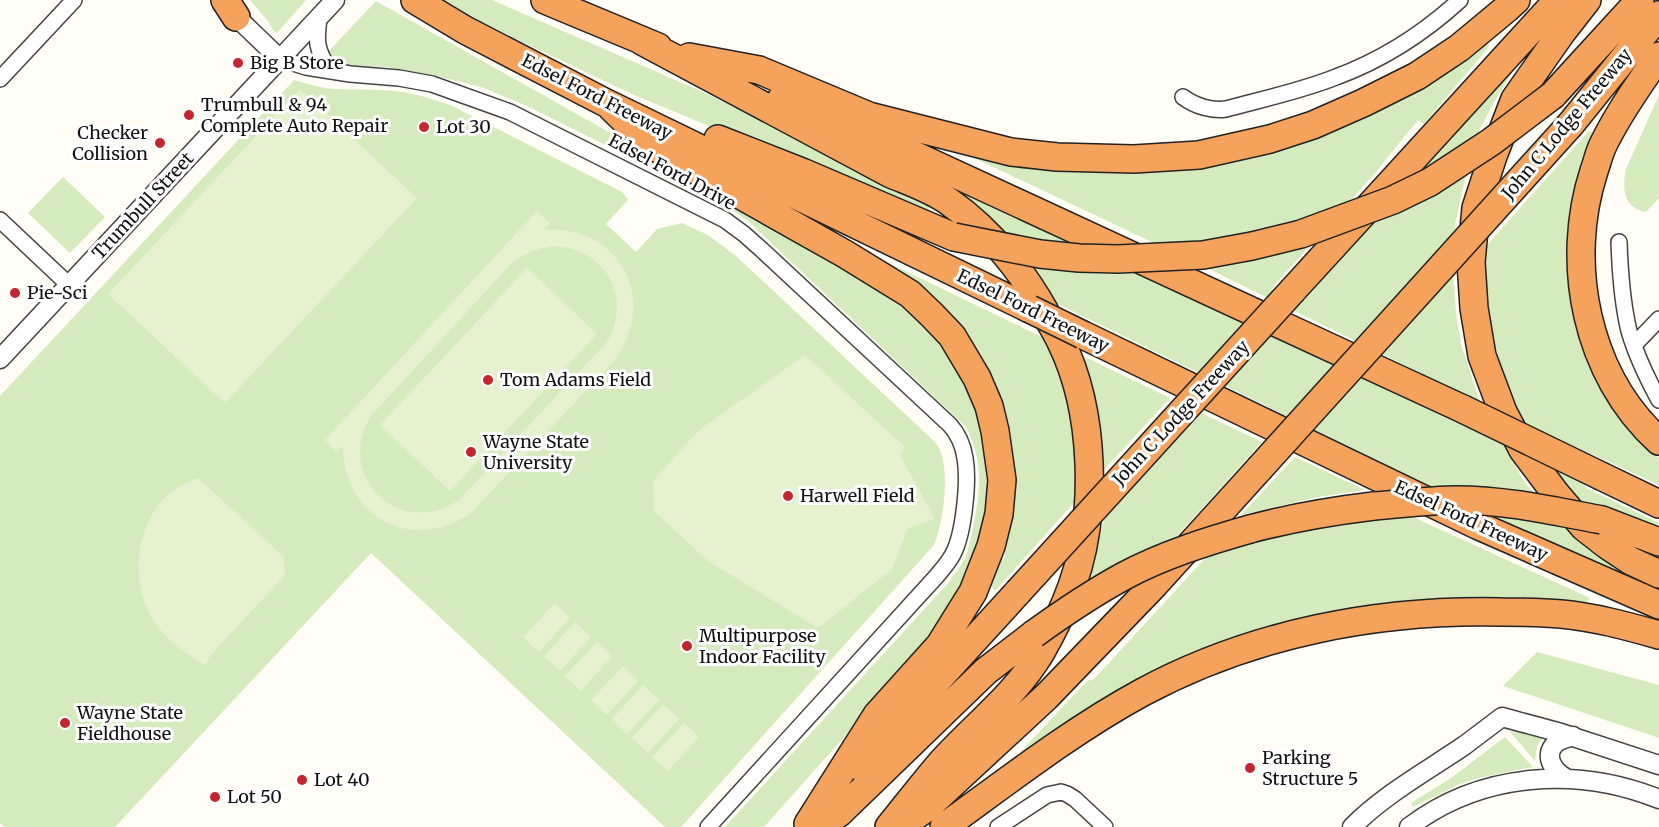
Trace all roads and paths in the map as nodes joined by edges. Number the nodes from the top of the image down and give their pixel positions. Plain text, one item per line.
1 (74, 0) edge
2 (335, 0) edge
3 (415, 0) edge
4 (545, 0) edge
5 (1460, 0) edge
6 (1516, 0) edge
7 (1558, 0) edge
8 (1587, 0) edge
9 (1640, 0) edge
10 (227, 6) edge
11 (1659, 15) edge
12 (319, 18) junction
13 (642, 41) junction
14 (678, 55) junction
15 (1659, 56) edge
16 (280, 58) junction
17 (329, 70) junction
18 (0, 79) edge
19 (1183, 97) dead end
20 (608, 104) junction
21 (676, 136) junction
22 (0, 220) edge
23 (1619, 242) dead end
24 (69, 285) junction
25 (1659, 319) edge
26 (1634, 345) junction
27 (0, 359) edge
28 (1659, 400) edge
29 (1659, 441) edge
30 (1659, 504) edge
31 (1659, 542) edge
32 (1659, 574) edge
33 (1659, 605) edge
34 (1659, 635) edge
35 (1573, 736) junction
36 (1659, 765) edge
37 (1568, 779) junction
38 (1659, 799) edge
39 (810, 826) edge
40 (708, 827) edge
41 (889, 827) edge
42 (899, 827) edge
43 (944, 827) edge
44 (998, 827) edge
45 (1105, 827) edge
46 (1352, 827) edge
47 (1409, 827) edge

1 - 18 street
2 - 12 street, Trumbull Street
3 - 20 highway, Edsel Ford Freeway
4 - 13 highway
5 - 19 street
6 - 14 highway
7 - 39 highway, John C Lodge Freeway, bridge
8 - 32 highway
9 - 21 highway, bridge
10 - 16 street
11 - 42 highway, John C Lodge Freeway, bridge
12 - 16 street, Trumbull Street
12 - 17 street
13 - 14 highway
13 - 41 highway
14 - 30 highway, bridge
15 - 29 highway
16 - 17 street, Edsel Ford Drive
16 - 24 street, Trumbull Street
17 - 40 street, Edsel Ford Drive
20 - 21 highway, Edsel Ford Freeway
20 - 39 highway
21 - 33 highway, Edsel Ford Freeway, bridge
22 - 24 street
23 - 26 street
24 - 27 street, Trumbull Street
25 - 26 street
26 - 28 street
31 - 39 highway, bridge
34 - 43 highway
35 - 36 street
35 - 37 street
35 - 46 street
37 - 38 street
37 - 47 street
44 - 45 street

